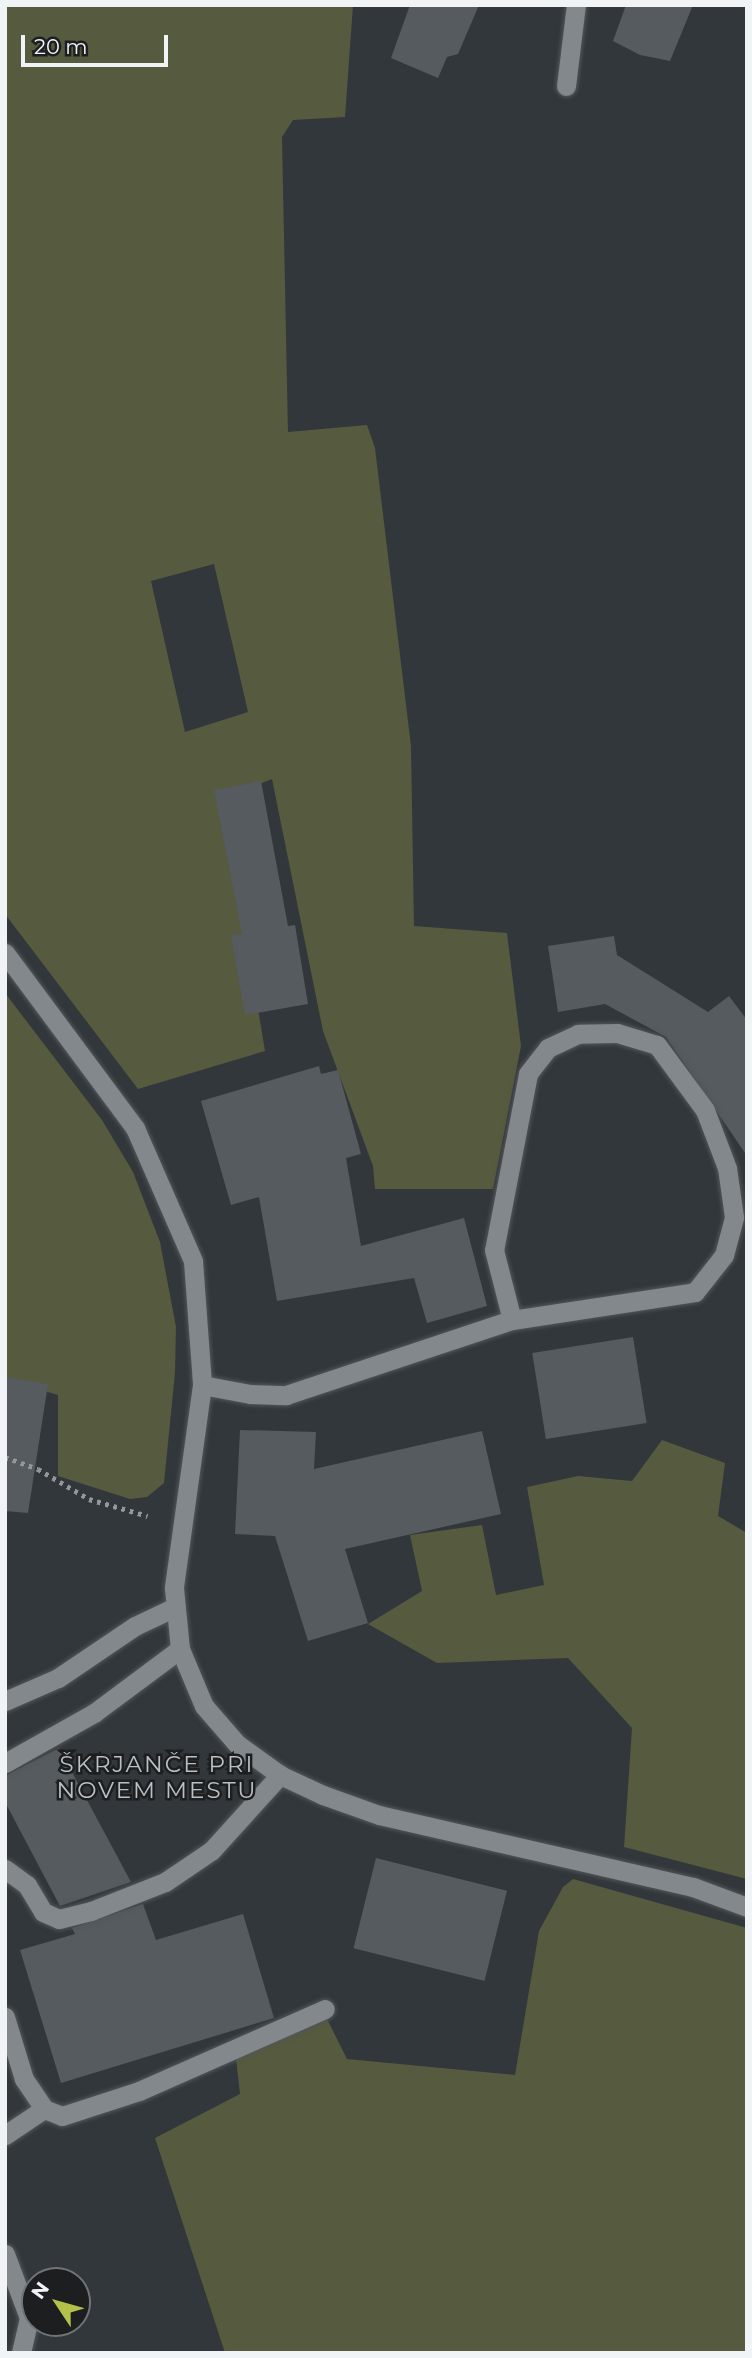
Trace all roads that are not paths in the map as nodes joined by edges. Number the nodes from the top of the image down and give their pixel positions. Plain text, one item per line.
1 (576, 5) edge
2 (566, 86) dead end
3 (5, 953) edge
4 (512, 1320) junction
5 (202, 1385) junction
6 (175, 1606) junction
7 (180, 1649) junction
8 (5, 1701) edge
9 (5, 1763) edge
10 (280, 1775) junction
11 (5, 1869) edge
12 (747, 1907) edge
13 (325, 2009) dead end
14 (5, 2017) edge
15 (44, 2109) junction
16 (5, 2135) edge
17 (5, 2253) edge
18 (21, 2353) edge

1 - 2 street
3 - 5 street
4 - 4 street
4 - 5 street
5 - 6 street
6 - 7 street
6 - 8 street
7 - 9 street
7 - 10 street
10 - 11 street
10 - 12 street
13 - 15 street
14 - 15 street
15 - 16 street
17 - 18 street

